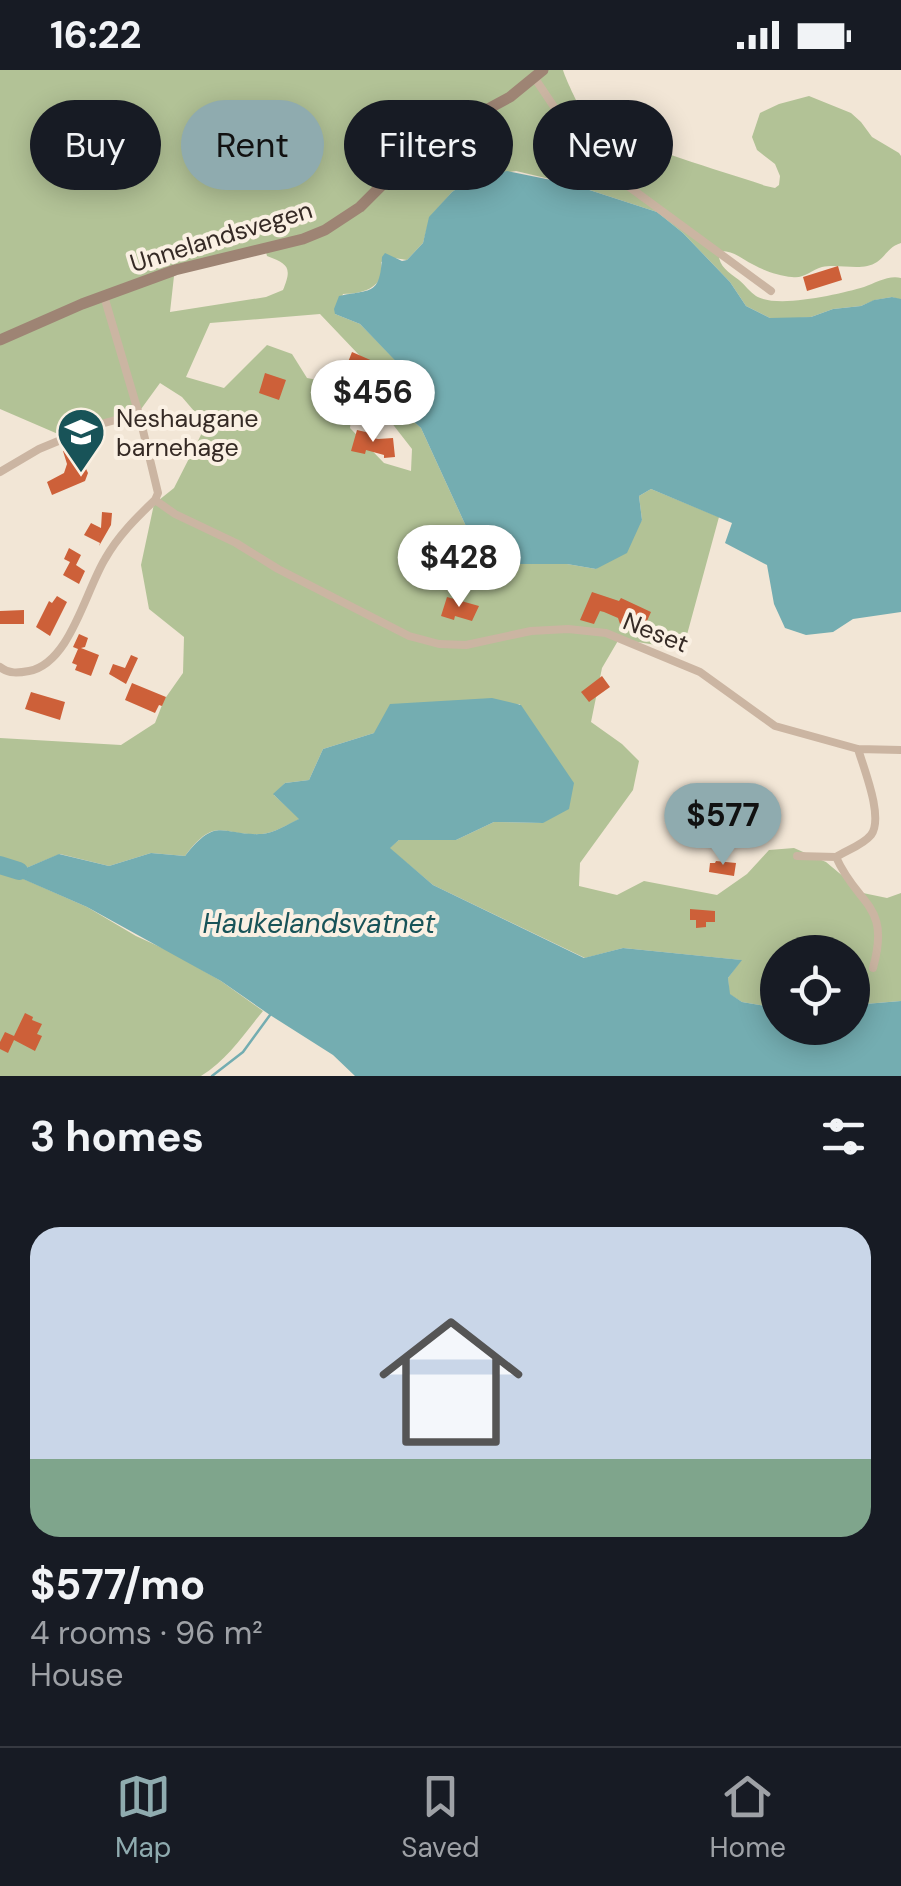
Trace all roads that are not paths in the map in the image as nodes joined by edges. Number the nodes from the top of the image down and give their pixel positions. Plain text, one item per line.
1 (538, 73) edge
2 (771, 291) dead end
3 (104, 296) junction
4 (0, 340) edge
5 (138, 414) junction
6 (0, 472) edge
7 (155, 500) junction
8 (0, 666) edge
9 (858, 749) junction
10 (901, 750) edge
11 (797, 856) dead end
12 (836, 856) junction
13 (873, 968) dead end

1 - 2 street, Unnelandsvegen
1 - 3 main road, Unnelandsvegen
3 - 4 main road, Unnelandsvegen
3 - 5 street
5 - 6 street
5 - 7 street
7 - 8 street
7 - 9 street, Neset
9 - 10 street, Neset
9 - 12 street
11 - 12 street
12 - 13 street

